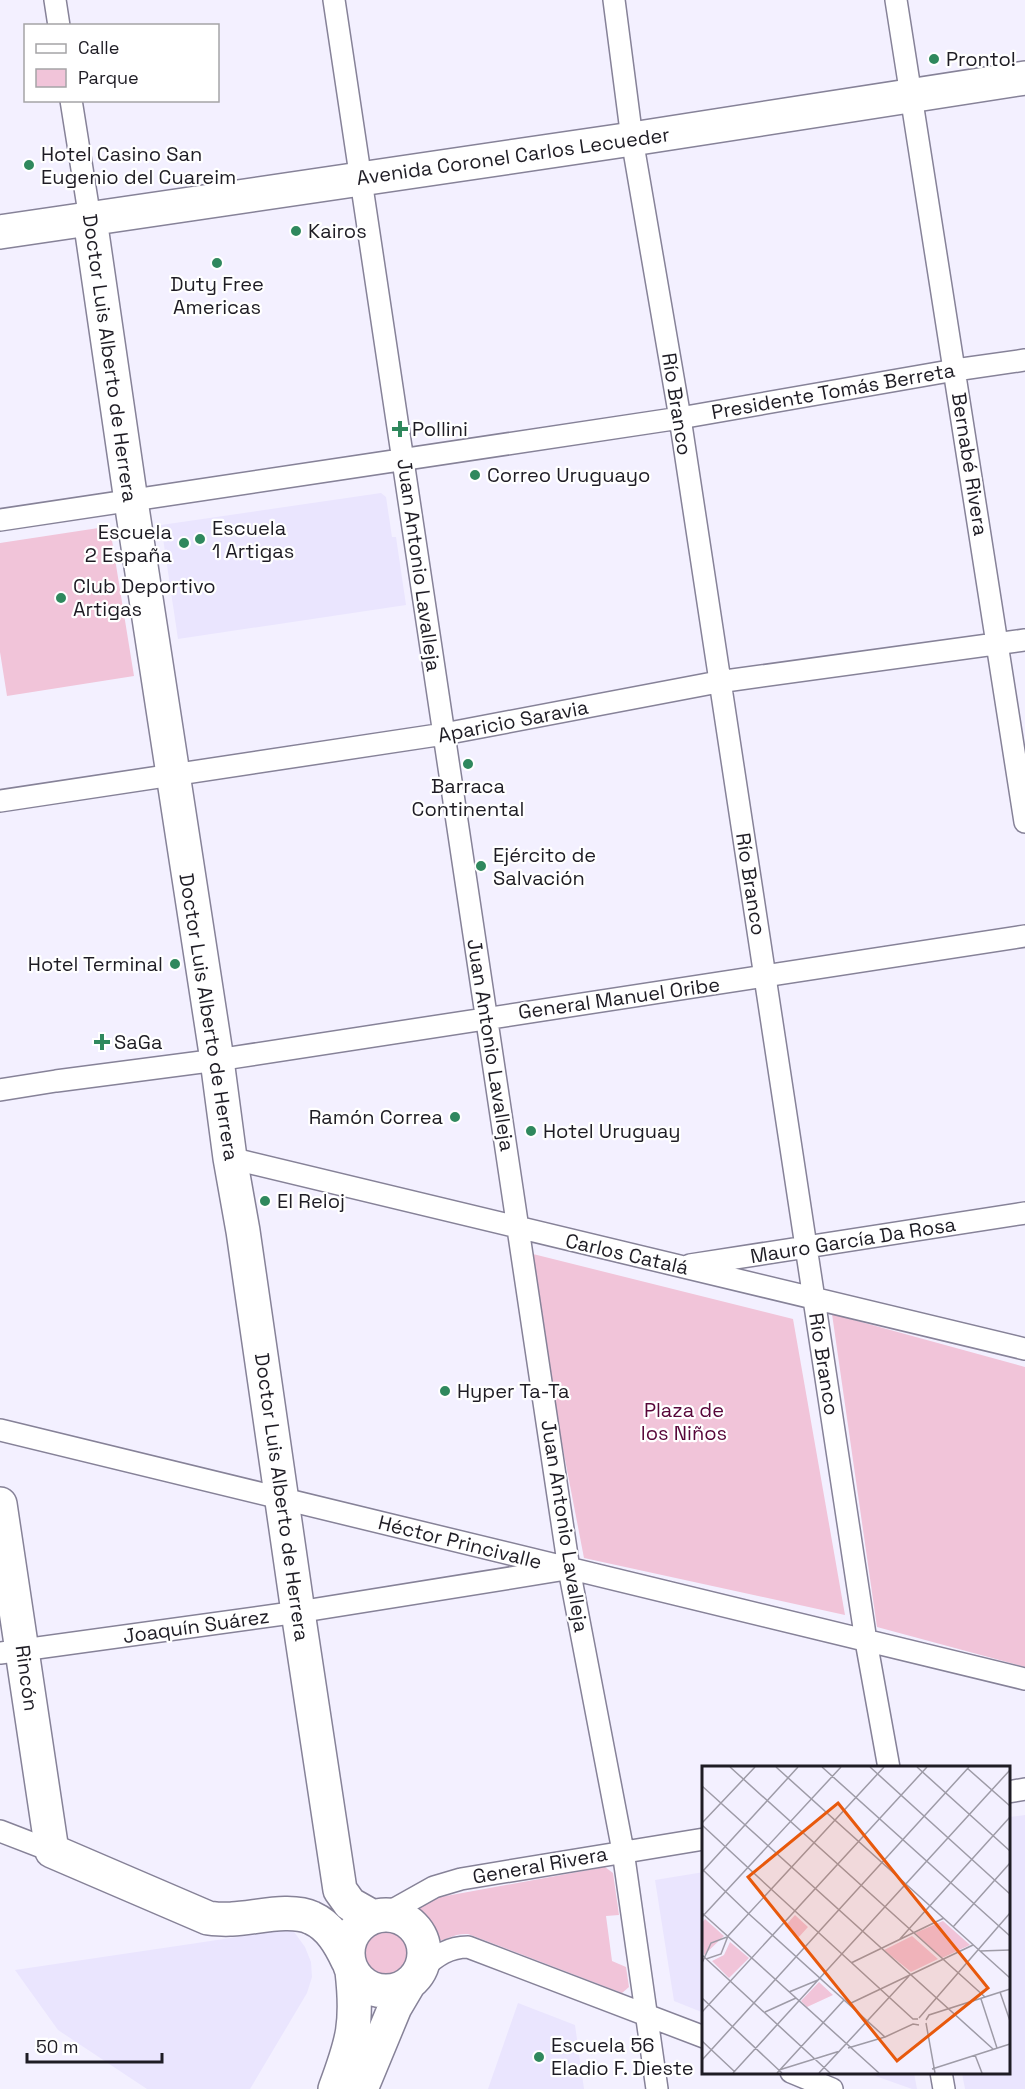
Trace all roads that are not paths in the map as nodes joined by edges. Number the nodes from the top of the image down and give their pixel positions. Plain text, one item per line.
1 (55, 0) edge
2 (334, 0) edge
3 (614, 0) edge
4 (896, 0) edge
5 (59, 24) edge
6 (1025, 78) edge
7 (913, 96) junction
8 (71, 102) edge
9 (632, 139) junction
10 (360, 178) junction
11 (90, 219) junction
12 (0, 232) edge
13 (1025, 360) edge
14 (955, 370) junction
15 (680, 418) junction
16 (404, 461) junction
17 (131, 501) junction
18 (0, 520) edge
19 (1025, 640) edge
20 (998, 644) junction
21 (718, 682) junction
22 (444, 734) junction
23 (172, 776) junction
24 (0, 801) edge
25 (1025, 822) edge
26 (1025, 936) edge
27 (765, 976) junction
28 (487, 1017) junction
29 (217, 1060) junction
30 (0, 1090) edge
31 (230, 1158) junction
32 (1025, 1213) edge
33 (518, 1228) junction
34 (806, 1247) junction
35 (681, 1267) junction
36 (814, 1299) junction
37 (1025, 1349) edge
38 (0, 1430) edge
39 (282, 1498) junction
40 (0, 1504) edge
41 (570, 1569) junction
42 (298, 1612) junction
43 (866, 1641) junction
44 (11, 1652) edge
45 (1025, 1679) edge
46 (889, 1766) edge
47 (1025, 1789) edge
48 (1010, 1792) edge
49 (0, 1831) edge
50 (702, 1839) edge
51 (52, 1851) junction
52 (623, 1851) junction
53 (379, 1916) junction
54 (350, 1966) junction
55 (415, 1977) junction
56 (647, 2014) junction
57 (702, 2036) edge
58 (794, 2074) edge
59 (941, 2074) edge
60 (335, 2089) edge
61 (361, 2089) edge
62 (657, 2089) edge
63 (832, 2089) edge
64 (944, 2089) edge

1 - 5 street
2 - 10 street, Juan Antonio Lavalleja
3 - 9 street, Río Branco
4 - 7 street, Bernabé Rivera
6 - 7 main road, Avenida Coronel Carlos Lecueder
7 - 9 main road, Avenida Coronel Carlos Lecueder
7 - 14 street, Bernabé Rivera
8 - 11 street, Doctor Luis Alberto de Herrera
9 - 10 main road, Avenida Coronel Carlos Lecueder
9 - 15 street, Río Branco
10 - 11 main road, Avenida Coronel Carlos Lecueder
10 - 16 street, Juan Antonio Lavalleja
11 - 12 main road, Avenida Coronel Carlos Lecueder
11 - 17 main road, Doctor Luis Alberto de Herrera
13 - 14 street, Presidente Tomás Berreta
14 - 15 street, Presidente Tomás Berreta
14 - 20 street, Bernabé Rivera
15 - 16 street, Presidente Tomás Berreta
15 - 21 street, Río Branco
16 - 17 street, Presidente Tomás Berreta
16 - 22 street, Juan Antonio Lavalleja
17 - 18 street, Presidente Tomás Berreta
17 - 23 main road, Doctor Luis Alberto de Herrera
19 - 20 street, Aparicio Saravia
20 - 21 street, Aparicio Saravia
20 - 25 street, Bernabé Rivera
21 - 22 street, Aparicio Saravia
21 - 27 street, Río Branco
22 - 23 street, Aparicio Saravia
22 - 28 street, Juan Antonio Lavalleja
23 - 24 street, Aparicio Saravia
23 - 29 main road, Doctor Luis Alberto de Herrera
26 - 27 street, General Manuel Oribe
27 - 28 street, General Manuel Oribe
27 - 34 street, Río Branco
28 - 29 street, General Manuel Oribe
28 - 33 street, Juan Antonio Lavalleja
29 - 30 street, General Manuel Oribe
29 - 31 main road, Doctor Luis Alberto de Herrera
31 - 33 street, Carlos Catalá
31 - 39 main road, Doctor Luis Alberto de Herrera
32 - 34 street, Mauro García Da Rosa
33 - 35 street, Carlos Catalá
33 - 41 street, Juan Antonio Lavalleja
34 - 35 street, Mauro García Da Rosa
34 - 36 street, Río Branco
35 - 36 street, Carlos Catalá
36 - 37 street, Carlos Catalá
36 - 43 street, Río Branco
38 - 39 street, Héctor Princivalle
39 - 41 street, Héctor Princivalle
39 - 42 main road, Doctor Luis Alberto de Herrera
40 - 44 main road, Rincón
41 - 42 street, Joaquín Suárez
41 - 43 street, Héctor Princivalle
41 - 52 street, Juan Antonio Lavalleja
42 - 44 street, Joaquín Suárez
42 - 53 main road, Doctor Luis Alberto de Herrera
43 - 45 street, Héctor Princivalle
43 - 46 street, Río Branco
44 - 51 main road, Rincón
47 - 48 street
49 - 51 street
50 - 52 street, General Rivera
51 - 54 main road
52 - 53 street, General Rivera
52 - 56 street, Juan Antonio Lavalleja
53 - 54 main road
53 - 55 main road
54 - 55 main road
54 - 60 main road
55 - 56 street
55 - 61 main road
56 - 57 street
56 - 62 street, Juan Antonio Lavalleja
58 - 63 street
59 - 64 street

